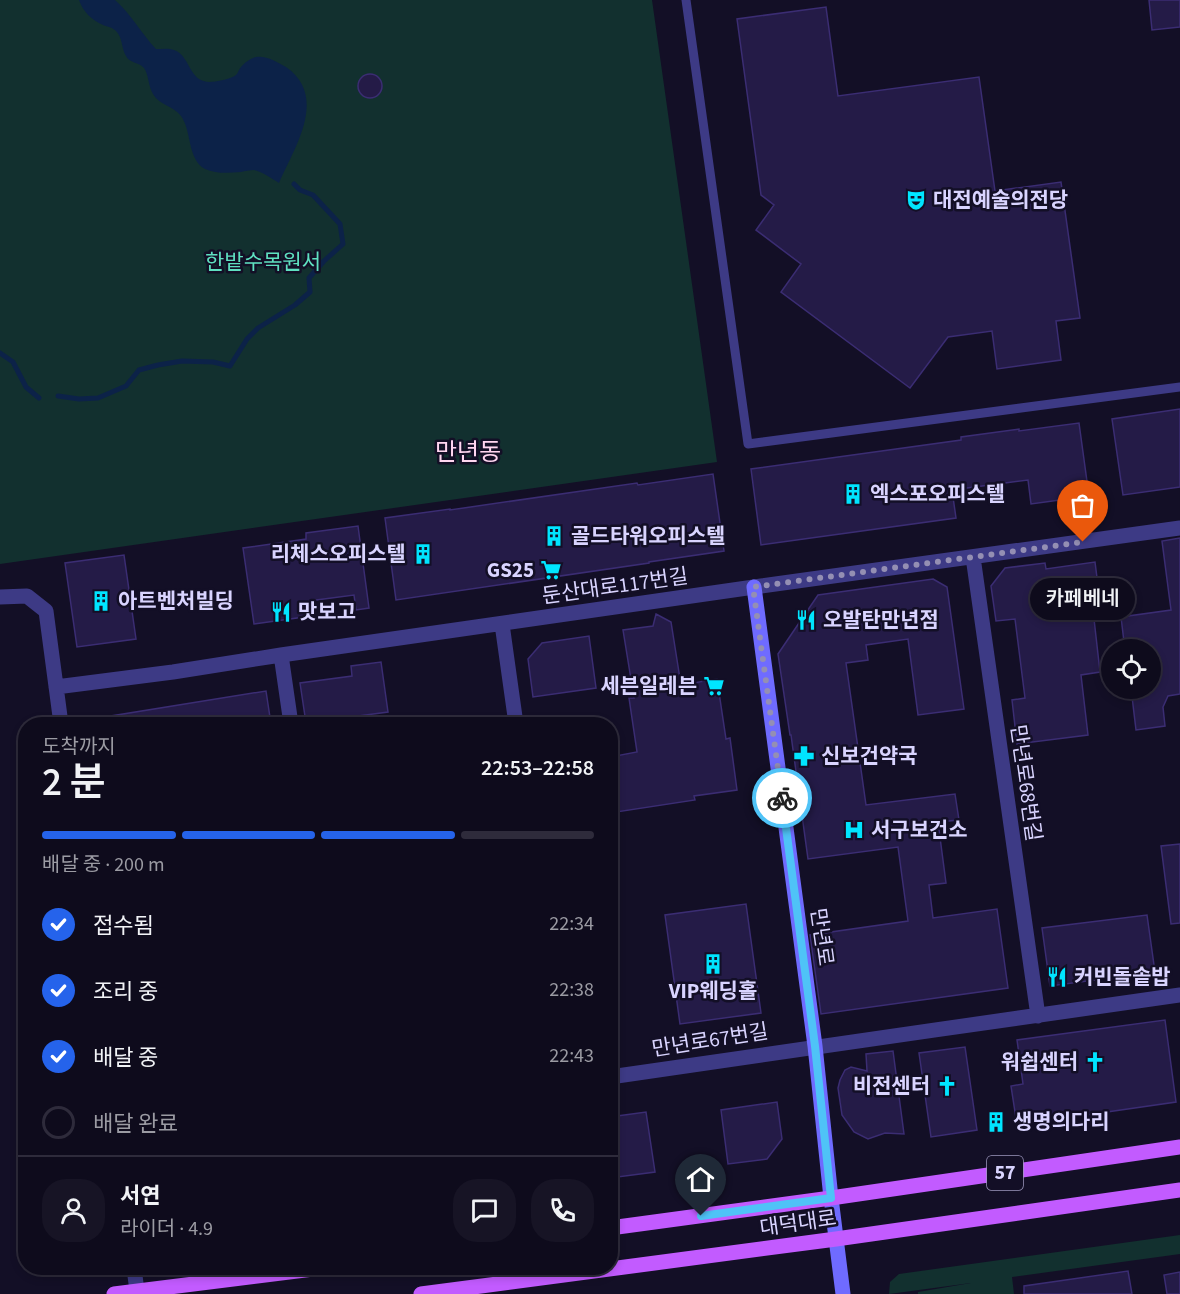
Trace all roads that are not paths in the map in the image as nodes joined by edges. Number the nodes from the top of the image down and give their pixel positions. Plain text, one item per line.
1 (686, 0) edge
2 (1180, 387) edge
3 (1180, 528) edge
4 (973, 557) junction
5 (753, 587) junction
6 (0, 597) edge
7 (502, 624) junction
8 (281, 655) junction
9 (56, 687) junction
10 (60, 717) edge
11 (290, 717) edge
12 (515, 717) edge
13 (1180, 995) edge
14 (1038, 1016) junction
15 (815, 1046) junction
16 (618, 1076) edge
17 (1180, 1147) edge
18 (1180, 1190) edge
19 (831, 1198) junction
20 (618, 1227) edge
21 (836, 1239) junction
22 (618, 1268) edge
23 (135, 1275) edge
24 (265, 1275) edge
25 (564, 1275) edge
26 (137, 1291) junction
27 (114, 1294) edge
28 (421, 1294) edge
29 (843, 1294) edge

1 - 2 lane
3 - 4 street, 둔산대로117번길
4 - 5 street, 둔산대로117번길
4 - 14 street, 만년로68번길
5 - 7 street, 둔산대로117번길
5 - 15 street, 만년로
6 - 9 street
7 - 8 street, 둔산대로117번길
7 - 12 street
8 - 9 street, 둔산대로117번길
8 - 11 street
9 - 10 street
13 - 14 street
14 - 15 street
15 - 16 street, 만년로67번길
15 - 19 street, 만년로
17 - 19 main road, 대덕대로 / 57
18 - 21 main road, 대덕대로 / 57
19 - 20 main road, 대덕대로 / 57
19 - 21 street, 만년로
21 - 22 main road, 대덕대로 / 57
21 - 29 street, 만년로
23 - 26 street
24 - 26 main road
25 - 28 main road, 대덕대로 / 57
26 - 27 main road

